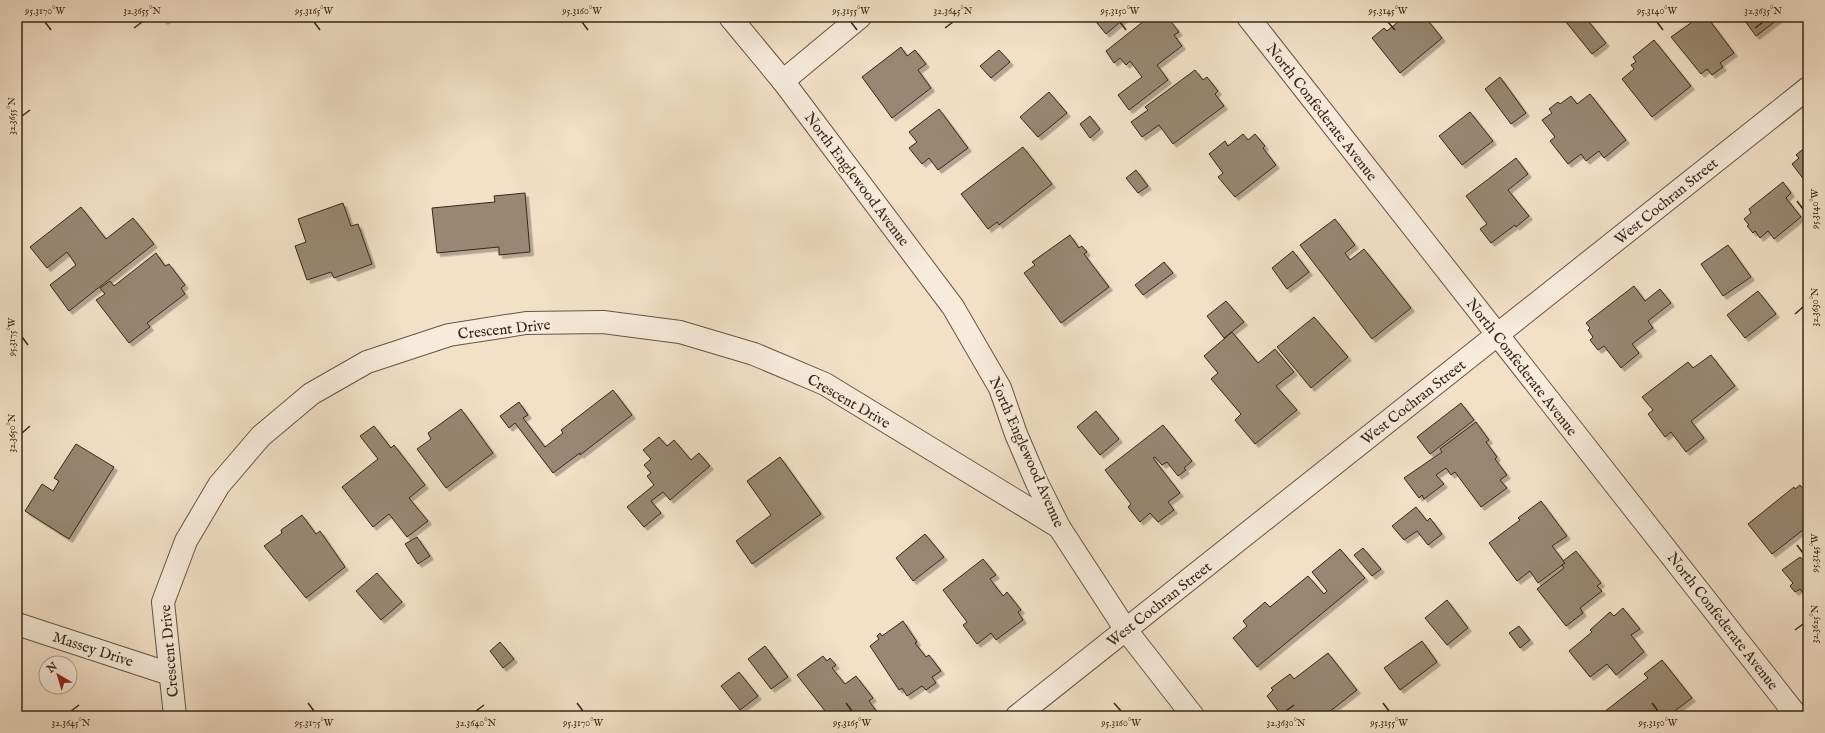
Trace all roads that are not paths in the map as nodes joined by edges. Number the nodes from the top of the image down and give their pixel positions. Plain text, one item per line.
1 (730, 17) edge
2 (860, 17) edge
3 (1248, 17) edge
4 (783, 81) junction
5 (1808, 88) edge
6 (1498, 335) junction
7 (1059, 527) junction
8 (17, 624) edge
9 (1126, 630) junction
10 (170, 674) junction
11 (175, 716) edge
12 (1017, 716) edge
13 (1193, 716) edge
14 (1797, 716) edge

1 - 4 street, North Englewood Avenue
2 - 4 street
3 - 6 street, North Confederate Avenue
4 - 7 street, North Englewood Avenue
5 - 6 street, West Cochran Street
6 - 9 street, West Cochran Street
6 - 14 street, North Confederate Avenue
7 - 9 street, North Englewood Avenue
7 - 10 street, Crescent Drive
8 - 10 street, Massey Drive
9 - 12 street, West Cochran Street
9 - 13 street, North Englewood Avenue
10 - 11 street, Crescent Drive

